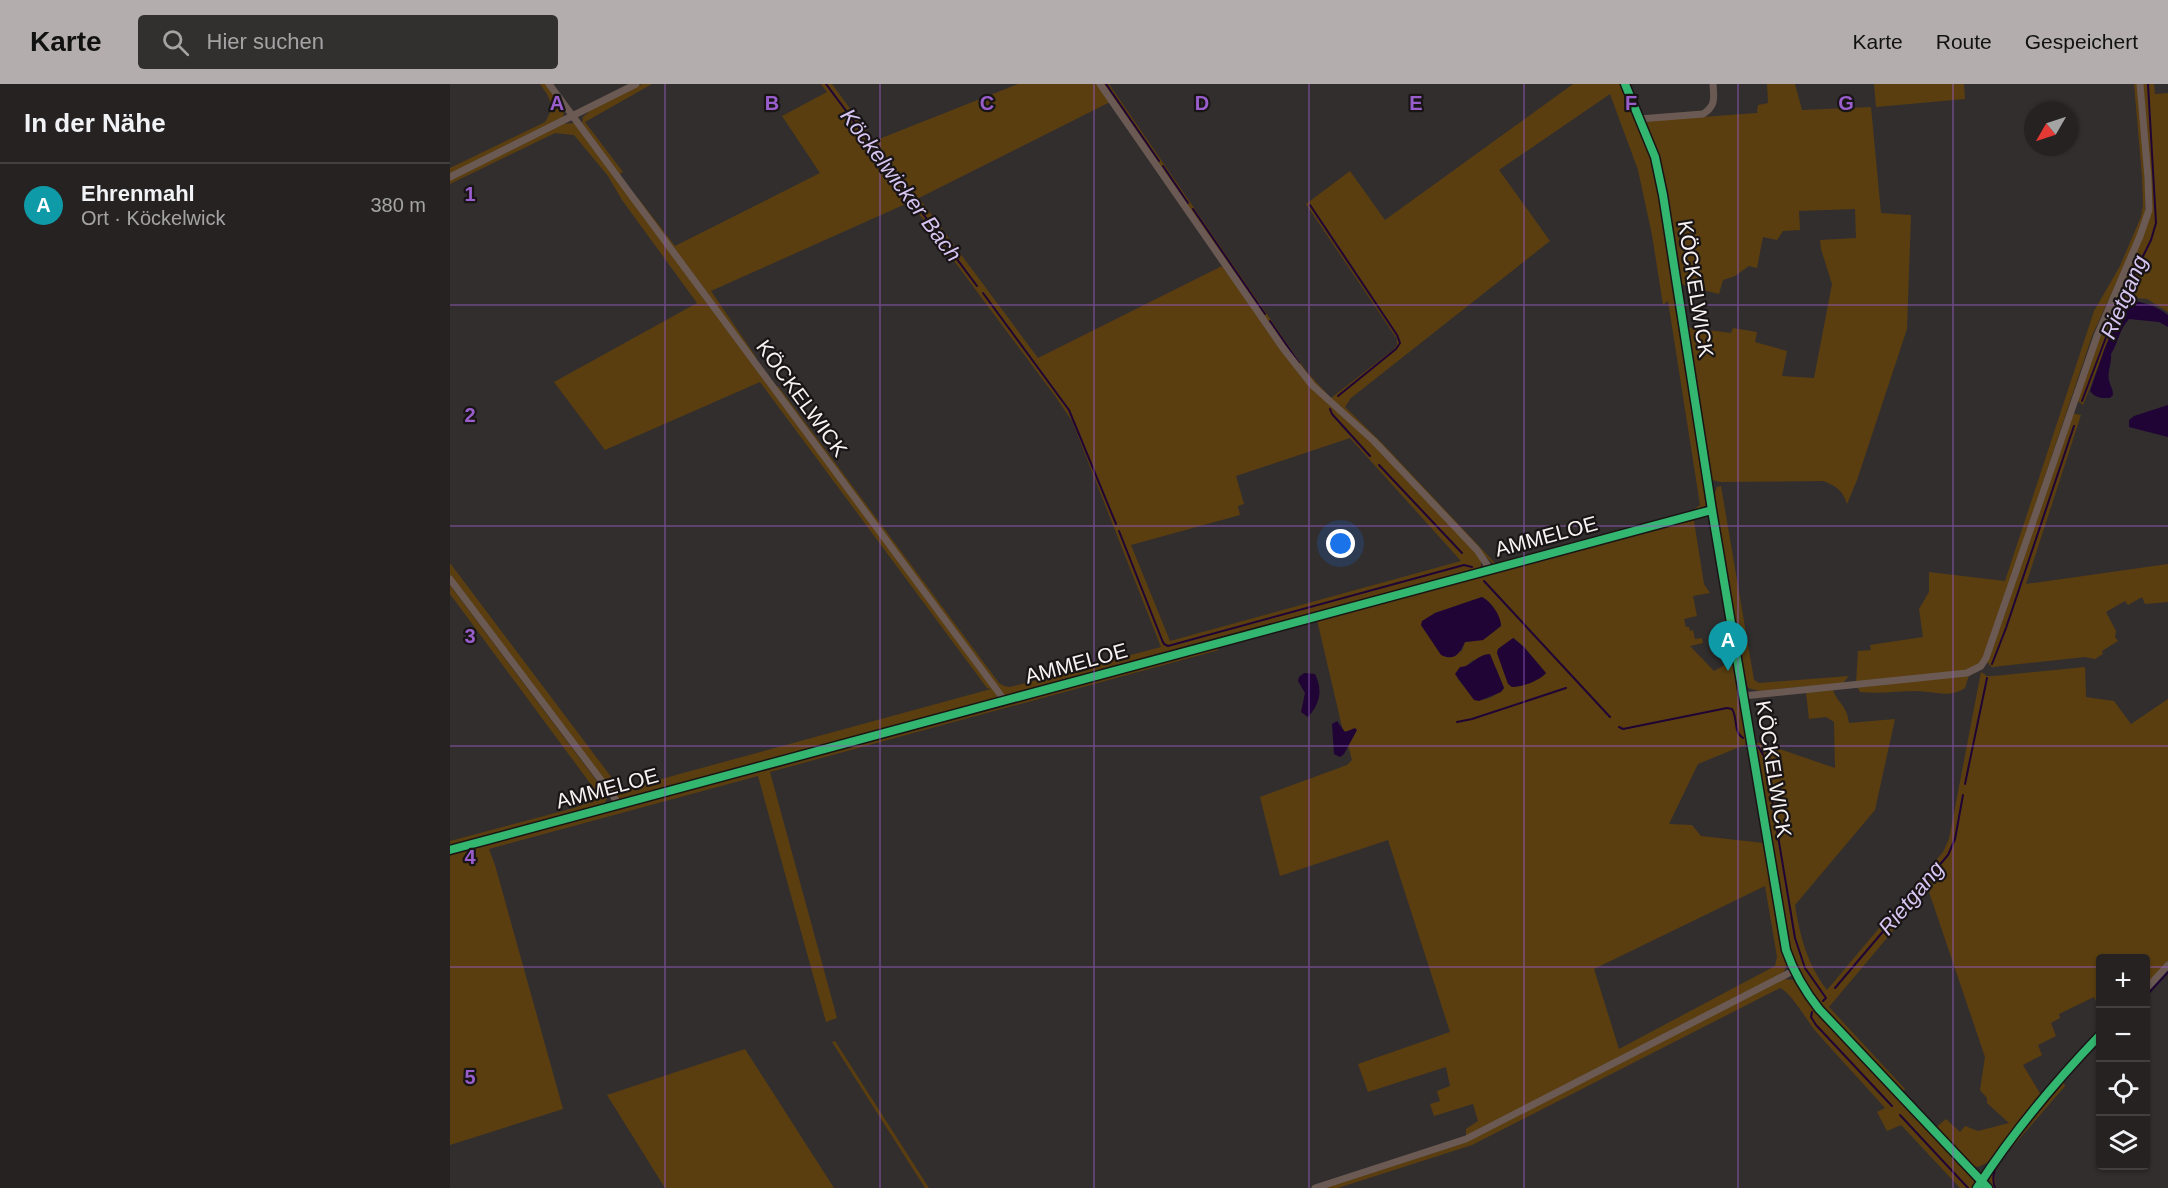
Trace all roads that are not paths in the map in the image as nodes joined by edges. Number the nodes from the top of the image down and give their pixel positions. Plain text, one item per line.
1 (549, 84) edge
2 (636, 84) edge
3 (1100, 84) edge
4 (1625, 84) edge
5 (1713, 84) edge
6 (2140, 84) edge
7 (572, 116) junction
8 (1640, 118) junction
9 (450, 177) edge
10 (1712, 510) junction
11 (1490, 569) junction
12 (450, 579) edge
13 (1743, 696) junction
14 (1005, 701) junction
15 (619, 804) junction
16 (450, 850) edge
17 (2168, 965) edge
18 (1793, 971) junction
19 (2150, 984) edge
20 (2096, 1039) edge
21 (1982, 1181) junction
22 (1315, 1188) edge
23 (1977, 1188) edge
24 (1988, 1188) edge

1 - 7 street, KÖCKELWICK
2 - 7 street
3 - 11 street
4 - 8 street, KÖCKELWICK
5 - 8 street
6 - 13 street, KÖCKELWICK
7 - 9 street
7 - 14 street, KÖCKELWICK
8 - 10 street, KÖCKELWICK
10 - 11 street, AMMELOE
10 - 13 street, KÖCKELWICK
11 - 14 street, AMMELOE
12 - 15 street
13 - 18 street, KÖCKELWICK
14 - 15 street, AMMELOE
15 - 16 street, AMMELOE
17 - 19 street
18 - 21 street, KÖCKELWICK
18 - 22 street
20 - 21 street
21 - 23 street
21 - 24 street, KÖCKELWICK

